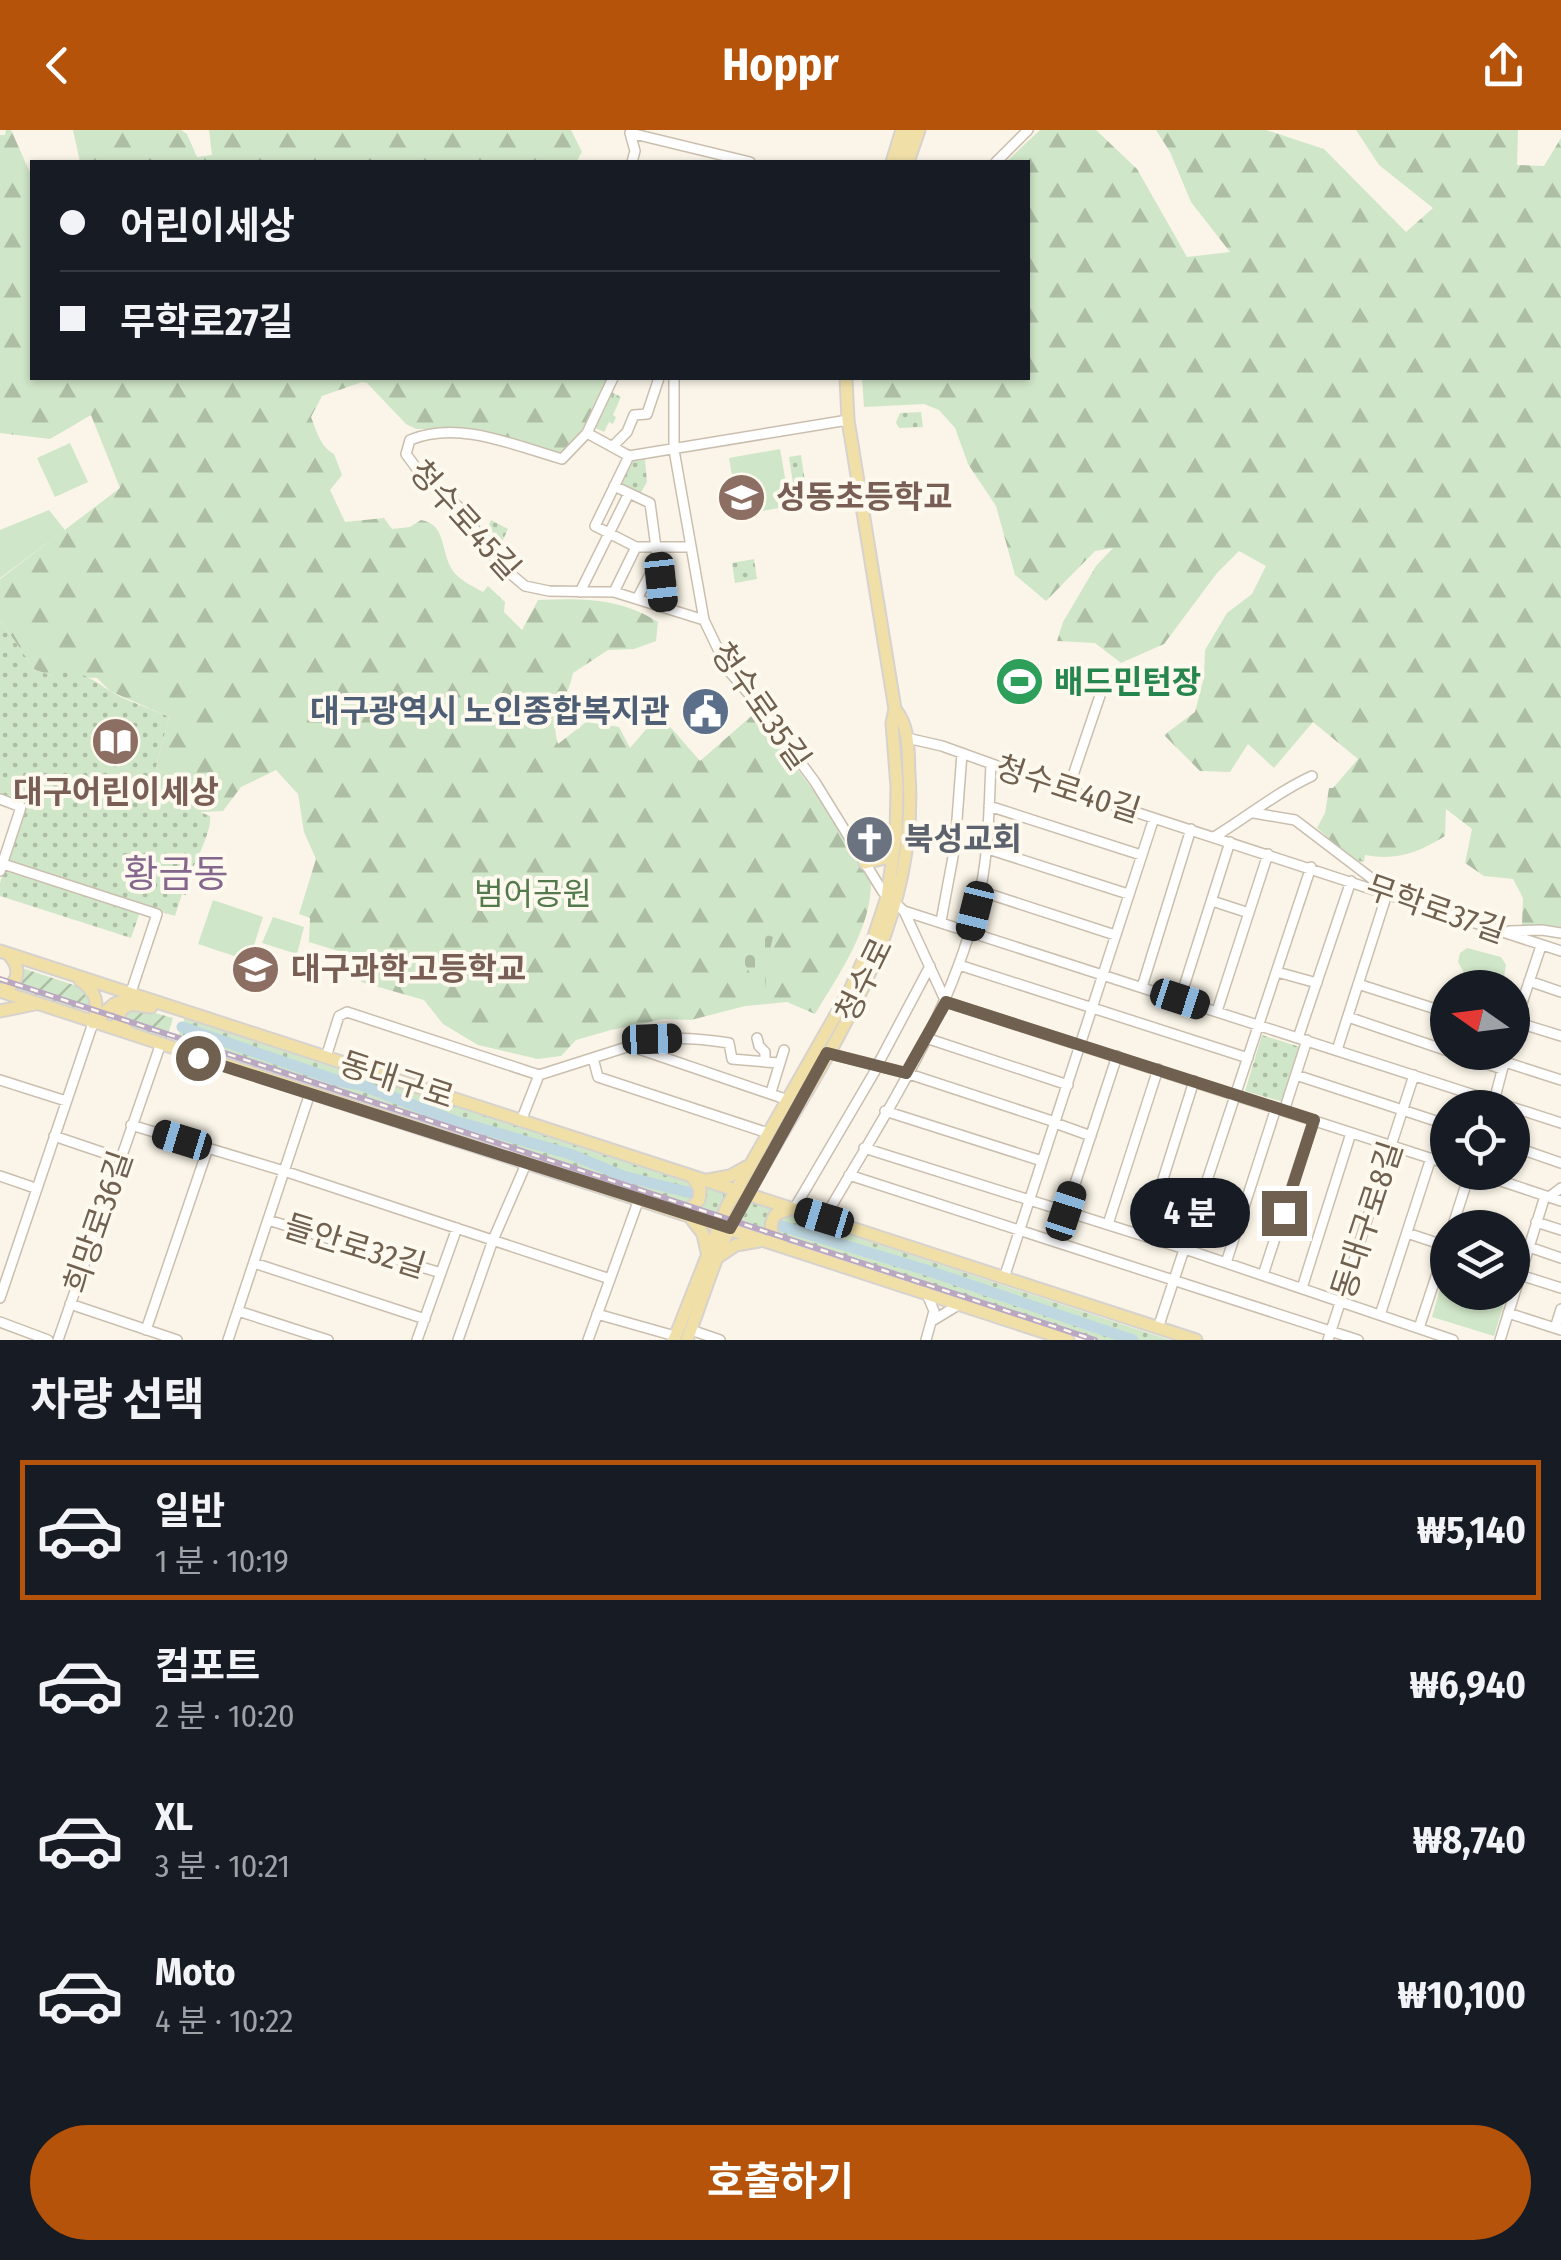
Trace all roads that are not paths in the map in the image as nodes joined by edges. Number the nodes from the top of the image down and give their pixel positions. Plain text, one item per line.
1 (902, 130) edge
2 (910, 130) edge
3 (919, 130) edge
4 (1028, 130) edge
5 (630, 132) edge
6 (633, 160) edge
7 (742, 160) edge
8 (893, 160) edge
9 (901, 160) edge
10 (909, 160) edge
11 (998, 160) edge
12 (611, 380) edge
13 (658, 380) edge
14 (674, 380) edge
15 (846, 380) edge
16 (848, 420) junction
17 (587, 434) junction
18 (612, 446) junction
19 (674, 450) junction
20 (629, 456) junction
21 (614, 486) junction
22 (629, 493) junction
23 (608, 533) junction
24 (636, 547) junction
25 (690, 547) junction
26 (658, 553) junction
27 (580, 592) junction
28 (614, 592) junction
29 (637, 598) junction
30 (664, 607) junction
31 (704, 620) junction
32 (1107, 676) dead end
33 (894, 709) junction
34 (907, 738) junction
35 (962, 753) junction
36 (991, 764) junction
37 (1312, 776) dead end
38 (1068, 790) junction
39 (0, 799) edge
40 (1269, 802) junction
41 (990, 806) junction
42 (1254, 813) junction
43 (1272, 814) junction
44 (1154, 818) junction
45 (1191, 830) junction
46 (0, 832) edge
47 (896, 834) junction
48 (12, 836) junction
49 (1214, 837) junction
50 (1230, 842) junction
51 (988, 848) junction
52 (1268, 854) junction
53 (1141, 855) junction
54 (865, 863) junction
55 (1, 866) edge
56 (1311, 868) junction
57 (1351, 881) junction
58 (1376, 889) junction
59 (980, 891) junction
60 (1128, 894) junction
61 (1388, 894) junction
62 (1212, 901) junction
63 (896, 904) junction
64 (1249, 912) junction
65 (941, 922) junction
66 (1542, 930) junction
67 (1501, 931) junction
68 (970, 932) junction
69 (1561, 933) edge
70 (1115, 936) junction
71 (1540, 945) junction
72 (1561, 951) edge
73 (0, 952) edge
74 (959, 965) junction
75 (930, 966) junction
76 (1276, 972) junction
77 (71, 974) junction
78 (1103, 974) junction
79 (1530, 978) edge
80 (1530, 981) edge
81 (1317, 983) junction
82 (1358, 984) junction
83 (1142, 986) junction
84 (0, 991) edge
85 (1561, 992) edge
86 (136, 995) junction
87 (1180, 999) junction
88 (946, 1002) junction
89 (37, 1004) junction
90 (1430, 1007) edge
91 (175, 1008) junction
92 (1093, 1008) junction
93 (0, 1011) edge
94 (1217, 1011) junction
95 (1348, 1018) junction
96 (93, 1023) junction
97 (1259, 1025) junction
98 (1530, 1031) edge
99 (1561, 1036) edge
100 (139, 1038) junction
101 (756, 1038) dead end
102 (926, 1038) junction
103 (1302, 1039) junction
104 (1081, 1044) junction
105 (1430, 1045) edge
106 (160, 1046) junction
107 (630, 1046) junction
108 (784, 1050) dead end
109 (1338, 1050) junction
110 (827, 1053) junction
111 (1117, 1056) junction
112 (326, 1057) junction
113 (593, 1058) junction
114 (1248, 1058) junction
115 (738, 1060) junction
116 (765, 1061) junction
117 (778, 1063) junction
118 (878, 1066) junction
119 (1530, 1069) edge
120 (1158, 1070) junction
121 (906, 1073) junction
122 (539, 1075) junction
123 (1296, 1075) junction
124 (1414, 1076) junction
125 (730, 1079) junction
126 (0, 1080) edge
127 (1561, 1080) edge
128 (1194, 1081) junction
129 (1068, 1085) junction
130 (1459, 1090) edge
131 (771, 1092) junction
132 (310, 1093) junction
133 (1236, 1095) junction
134 (788, 1100) junction
135 (66, 1101) junction
136 (1280, 1109) junction
137 (1403, 1110) junction
138 (885, 1111) junction
139 (1530, 1113) edge
140 (1430, 1119) edge
141 (1314, 1120) junction
142 (521, 1121) junction
143 (1055, 1123) junction
144 (1561, 1123) edge
145 (130, 1124) junction
146 (1352, 1132) junction
147 (768, 1134) junction
148 (54, 1136) junction
149 (1091, 1136) junction
150 (1392, 1146) junction
151 (208, 1148) junction
152 (864, 1148) junction
153 (1530, 1152) edge
154 (120, 1158) junction
155 (1430, 1158) joint
156 (753, 1161) junction
157 (1042, 1162) junction
158 (1561, 1163) edge
159 (526, 1164) junction
160 (284, 1171) junction
161 (686, 1174) junction
162 (849, 1175) junction
163 (0, 1176) edge
164 (758, 1176) junction
165 (704, 1180) junction
166 (35, 1188) junction
167 (1561, 1188) edge
168 (1528, 1190) edge
169 (741, 1193) junction
170 (1547, 1196) junction
171 (1156, 1198) dead end
172 (1029, 1199) junction
173 (640, 1200) junction
174 (1561, 1201) edge
175 (773, 1203) junction
176 (794, 1209) junction
177 (672, 1210) junction
178 (1066, 1211) junction
179 (690, 1216) junction
180 (824, 1218) junction
181 (268, 1220) junction
182 (1536, 1222) junction
183 (1108, 1224) junction
184 (724, 1226) junction
185 (457, 1228) junction
186 (1020, 1228) junction
187 (1561, 1230) edge
188 (1407, 1233) junction
189 (1430, 1239) edge
190 (493, 1240) junction
191 (1530, 1241) edge
192 (769, 1242) junction
193 (784, 1246) junction
194 (1530, 1248) edge
195 (1185, 1249) junction
196 (712, 1257) junction
197 (1561, 1258) edge
198 (254, 1263) junction
199 (1226, 1263) junction
200 (441, 1273) junction
201 (1263, 1275) junction
202 (610, 1278) junction
203 (1004, 1278) junction
204 (1530, 1278) edge
205 (1174, 1280) junction
206 (1302, 1288) junction
207 (1561, 1288) edge
208 (926, 1292) junction
209 (1430, 1293) edge
210 (0, 1298) edge
211 (1340, 1302) junction
212 (70, 1304) junction
213 (962, 1304) junction
214 (1561, 1309) edge
215 (238, 1310) junction
216 (1509, 1310) edge
217 (1508, 1313) junction
218 (597, 1314) junction
219 (1380, 1316) junction
220 (425, 1319) junction
221 (932, 1321) junction
222 (0, 1322) edge
223 (1158, 1328) junction
224 (1418, 1328) junction
225 (1558, 1329) edge
226 (146, 1330) junction
227 (1330, 1335) edge
228 (682, 1337) edge
229 (48, 1340) edge
230 (58, 1340) edge
231 (177, 1340) edge
232 (228, 1340) edge
233 (328, 1340) edge
234 (417, 1340) edge
235 (458, 1340) edge
236 (588, 1340) edge
237 (720, 1340) edge
238 (926, 1340) edge
239 (1068, 1340) edge
240 (1196, 1340) edge
241 (1358, 1340) edge
242 (1454, 1340) edge
243 (1500, 1340) edge

1 - 8 main road
2 - 9 main road
3 - 10 main road
4 - 11 street
5 - 6 street
5 - 7 street
12 - 17 street
13 - 18 street
14 - 19 street, 청수로35길
15 - 16 main road, 청수로
16 - 19 street
16 - 33 main road, 청수로
17 - 18 street
17 - 27 street, 청수로45길
18 - 20 street
19 - 20 street
19 - 25 street, 청수로35길
20 - 21 street
21 - 22 street
21 - 23 street
22 - 23 street
22 - 26 street
23 - 24 street
23 - 27 street
24 - 26 street
24 - 28 street
25 - 26 street
25 - 31 street, 청수로35길
26 - 29 street
26 - 30 street
27 - 28 street, 청수로45길
28 - 29 street, 청수로45길
29 - 30 street, 청수로45길
30 - 31 street, 청수로45길
31 - 54 street, 청수로35길
32 - 38 street
33 - 34 main road, 청수로
33 - 47 main road, 청수로
34 - 35 street, 청수로40길
34 - 63 main road, 청수로
35 - 36 street, 청수로40길
35 - 65 street
36 - 38 street, 청수로40길
36 - 41 street
37 - 40 street
38 - 44 street, 청수로40길
39 - 48 street
40 - 42 street
40 - 43 street
41 - 51 street
41 - 53 street
42 - 43 street
42 - 49 street
43 - 58 street
44 - 45 street, 청수로40길
44 - 53 street
45 - 49 street, 청수로40길
45 - 83 street
46 - 48 street
47 - 54 main road
47 - 63 main road, 청수로
48 - 55 street
49 - 50 street, 청수로40길
50 - 52 street, 청수로40길
50 - 62 street
51 - 59 street
51 - 60 street
52 - 56 street, 청수로40길
52 - 64 street
53 - 60 street
54 - 63 street, 청수로35길
55 - 86 street
56 - 57 street, 무학로37길
56 - 76 street
57 - 58 street, 무학로37길
57 - 81 street
58 - 61 street, 무학로37길
59 - 68 street
59 - 70 street
60 - 70 street
61 - 67 street, 무학로37길
61 - 82 street
62 - 64 street
62 - 87 street
63 - 65 street
63 - 75 street, 청수로35길
63 - 110 main road, 청수로
63 - 134 main road, 청수로
64 - 94 street
65 - 68 street
66 - 67 street
66 - 69 street
66 - 71 street
67 - 71 street, 무학로37길
68 - 74 street
68 - 78 street
70 - 78 street
71 - 72 street, 무학로37길
71 - 79 street
73 - 77 main road, 동대구로
73 - 84 main road
74 - 88 street
74 - 92 street
75 - 88 street, 청수로35길
75 - 118 street
76 - 81 street
76 - 97 street
77 - 86 main road, 동대구로
77 - 96 main road
78 - 83 street
78 - 92 street
80 - 85 street
81 - 103 street
82 - 90 street
82 - 95 street
83 - 87 street
84 - 89 main road, 동대구로
86 - 91 main road, 동대구로
86 - 96 main road
87 - 94 street
88 - 102 street
88 - 104 street
89 - 93 main road
89 - 96 main road, 동대구로
91 - 100 main road
91 - 112 main road, 동대구로
92 - 104 street
92 - 114 street
94 - 97 street
95 - 105 street
95 - 109 street
96 - 100 main road, 동대구로
96 - 135 street
97 - 103 street
97 - 114 street
98 - 99 street
100 - 106 main road, 동대구로
101 - 116 street
102 - 121 street
102 - 129 street
103 - 109 street
103 - 123 street
104 - 111 street
104 - 129 street
106 - 132 main road, 동대구로
106 - 145 street
107 - 113 street
107 - 115 street
107 - 125 street
108 - 117 street
109 - 124 street
110 - 118 street
110 - 164 main road, 청수로
111 - 120 street
111 - 149 street
112 - 122 street
112 - 142 main road, 동대구로
113 - 122 street
113 - 147 street
114 - 133 street
115 - 116 street
115 - 125 street
116 - 117 street
117 - 131 street
118 - 121 street
118 - 176 street
119 - 127 street
120 - 128 street
120 - 183 street
121 - 138 street
121 - 143 street
122 - 142 street
123 - 136 street
123 - 137 street, 동대구로8길
124 - 130 street
124 - 137 street, 동대구로8길
125 - 131 street
126 - 135 street
128 - 133 street
128 - 171 street
129 - 143 street
131 - 134 street
132 - 159 main road, 동대구로
132 - 160 street, 들안로32길
133 - 136 street
133 - 195 street
134 - 147 main road, 청수로
135 - 148 street
136 - 141 street
136 - 199 street
137 - 140 street, 동대구로8길
137 - 150 street, 동대구로8길
138 - 152 street
138 - 157 street
139 - 144 street
141 - 146 street
141 - 201 street
142 - 161 main road, 동대구로
143 - 149 street
143 - 157 street
145 - 151 street, 희망로36길
145 - 154 street, 희망로36길
146 - 150 street
146 - 206 street
147 - 156 main road, 청수로
148 - 154 street
148 - 166 street
149 - 178 street
150 - 155 street
150 - 211 street, 동대구로8길
151 - 160 street, 희망로36길
151 - 226 street
152 - 162 street
152 - 172 street
153 - 158 street
154 - 212 street, 희망로36길
155 - 188 street
156 - 165 main road
156 - 169 main road, 청수로
157 - 172 street
159 - 173 main road, 동대구로
159 - 190 street
160 - 181 street, 들안로32길
160 - 185 street, 희망로36길
161 - 165 main road, 동대구로
161 - 177 main road
162 - 180 street
162 - 186 street, 동대구로8길
163 - 166 street
164 - 169 main road, 청수로
164 - 175 main road
165 - 169 main road, 동대구로
166 - 210 street
167 - 170 street
168 - 170 street
169 - 175 main road, 동대구로
169 - 184 main road, 청수로
170 - 174 street
170 - 182 street
172 - 178 street
172 - 186 street
173 - 177 main road, 동대구로
173 - 202 street
175 - 176 main road, 동대구로
176 - 180 main road, 동대구로
176 - 193 main road
177 - 179 main road, 동대구로
178 - 183 street
179 - 184 main road, 동대구로
179 - 196 main road
180 - 203 main road, 동대구로
181 - 198 street, 들안로32길
181 - 200 street, 들안로32길
182 - 187 street
182 - 191 street
183 - 195 street
184 - 192 main road, 동대구로
184 - 196 main road, 청수로
185 - 190 street, 희망로36길
185 - 200 street
186 - 203 street
186 - 205 street, 동대구로8길
188 - 189 street
188 - 219 street
190 - 202 street, 희망로36길
190 - 235 street
192 - 193 main road, 동대구로
192 - 196 main road
193 - 208 main road, 동대구로
194 - 197 street
195 - 199 street
195 - 205 street
196 - 228 main road, 청수로
198 - 215 street, 들안로32길
198 - 220 street, 들안로32길
199 - 201 street
200 - 220 street
201 - 206 street
202 - 218 street
203 - 223 main road, 동대구로
204 - 207 street
205 - 223 street
205 - 227 street, 동대구로8길
206 - 211 street
208 - 213 main road, 동대구로
208 - 221 street
209 - 224 street
211 - 219 street
211 - 227 street, 동대구로8길
212 - 226 street
212 - 230 street, 희망로36길
213 - 221 street
213 - 239 main road, 동대구로
214 - 225 street
215 - 232 street, 들안로32길
215 - 233 street
216 - 217 street
217 - 225 street
217 - 243 street
218 - 228 street
218 - 236 street
219 - 224 street
220 - 234 street
221 - 238 street
222 - 229 street
223 - 240 main road, 동대구로
224 - 242 street
226 - 231 street
227 - 241 street
228 - 237 street

